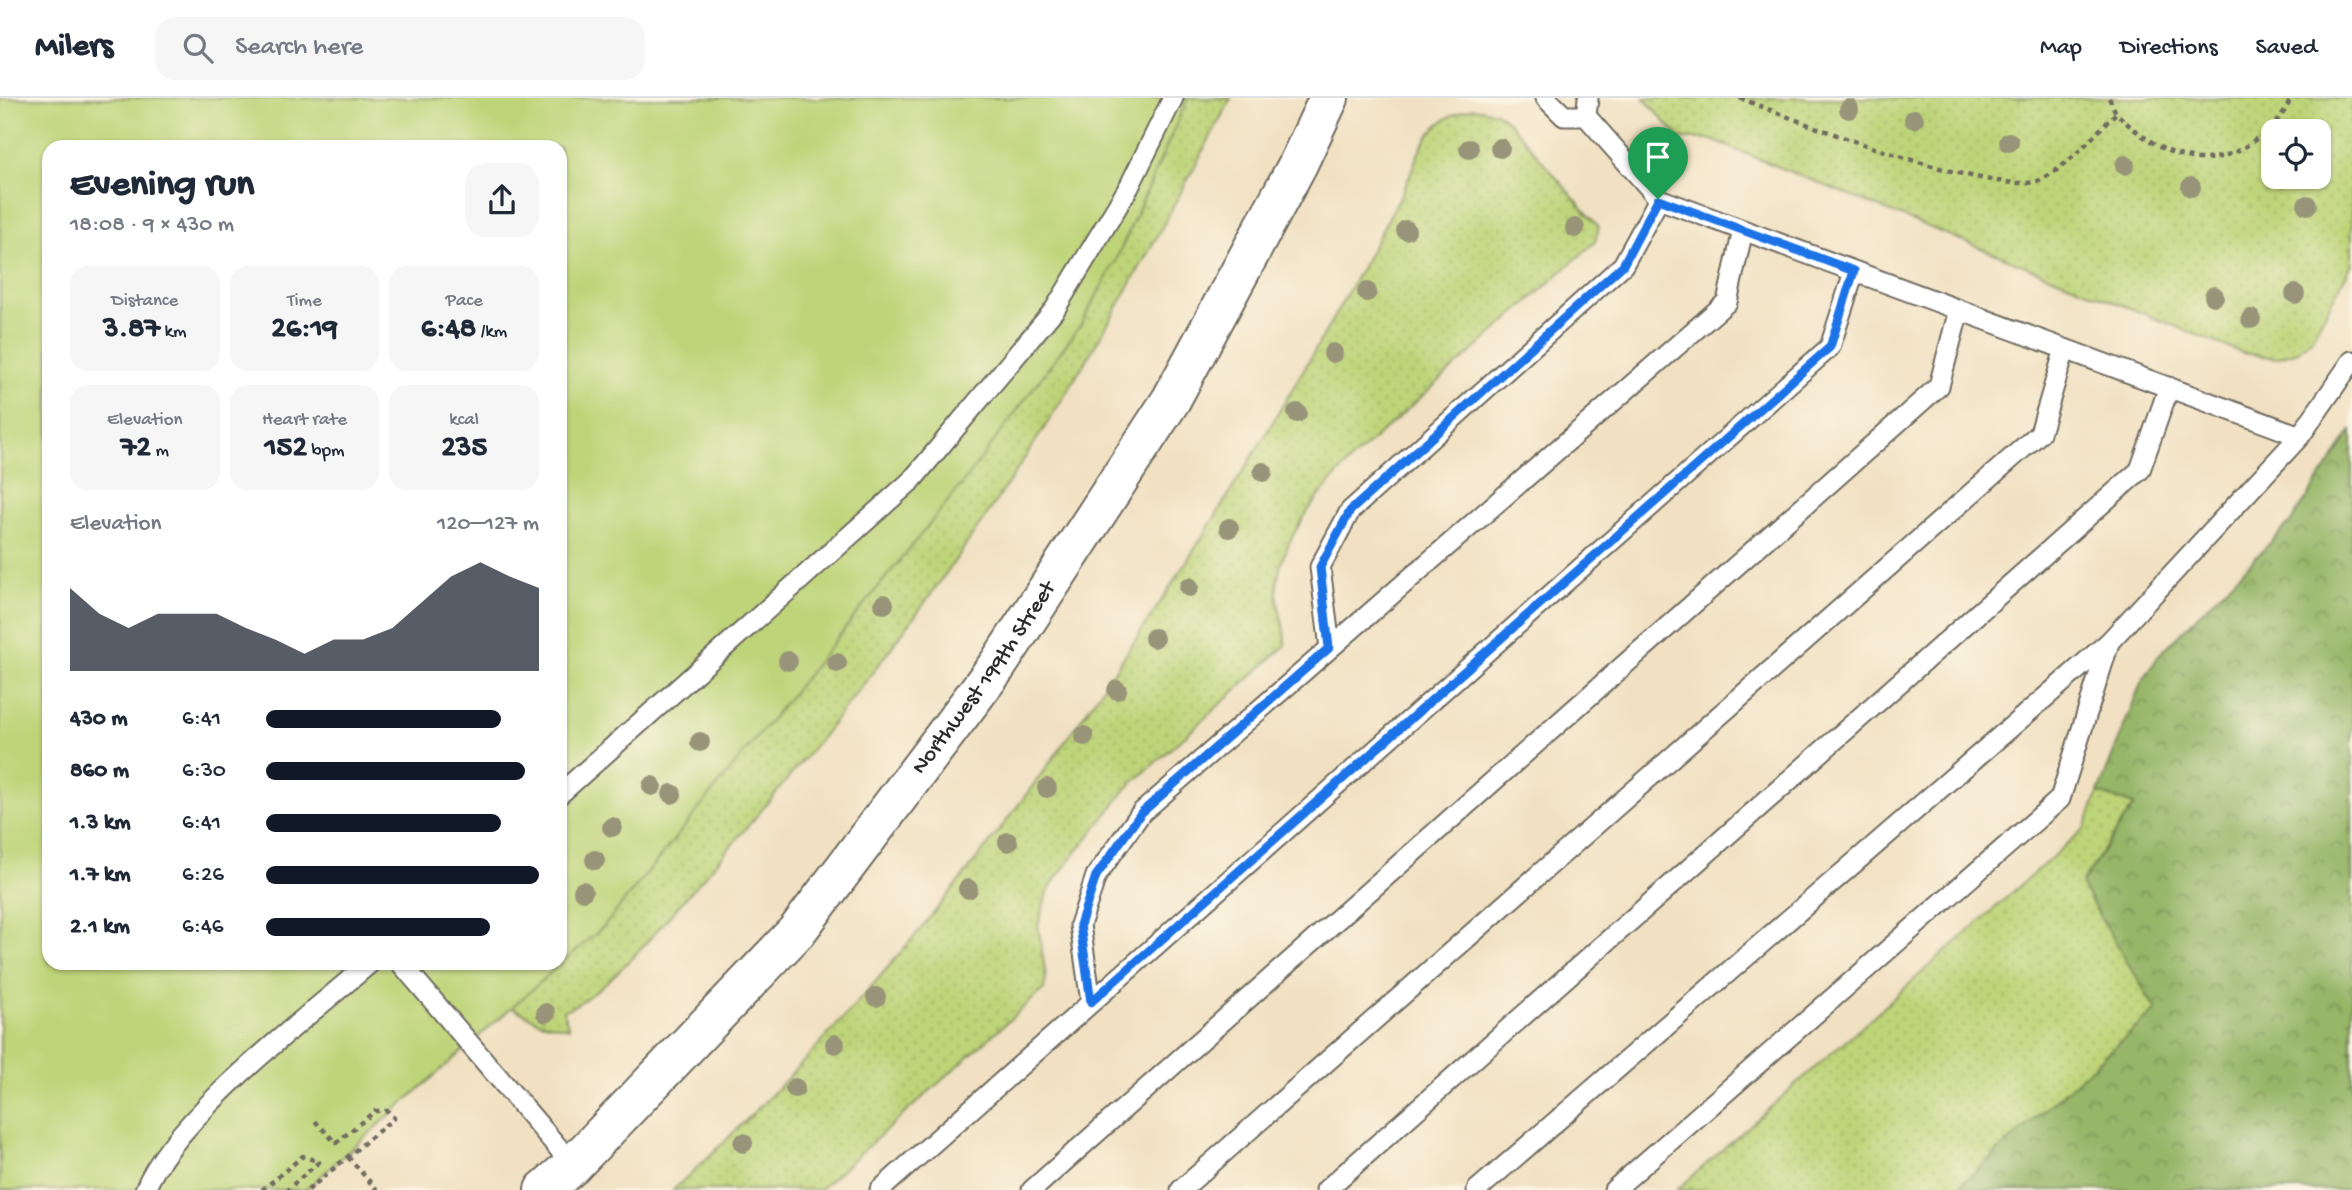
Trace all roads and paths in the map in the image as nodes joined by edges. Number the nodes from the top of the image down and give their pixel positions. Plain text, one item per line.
1 (1173, 98) edge
2 (1329, 98) edge
3 (1546, 98) edge
4 (1740, 98) edge
5 (2109, 98) edge
6 (2291, 98) edge
7 (1587, 107) edge
8 (2116, 113) junction
9 (1658, 199) junction
10 (1743, 230) junction
11 (1854, 271) junction
12 (1959, 310) junction
13 (2065, 349) junction
14 (2352, 361) edge
15 (2169, 387) junction
16 (2300, 436) junction
17 (2109, 642) junction
18 (1329, 648) junction
19 (567, 788) edge
20 (362, 970) edge
21 (407, 970) edge
22 (1091, 1002) junction
23 (314, 1120) dead end
24 (348, 1157) junction
25 (573, 1165) junction
26 (145, 1190) edge
27 (262, 1190) edge
28 (287, 1190) edge
29 (308, 1190) edge
30 (377, 1190) edge
31 (544, 1190) edge
32 (880, 1190) edge
33 (1032, 1190) edge
34 (1181, 1190) edge
35 (1326, 1190) edge
36 (1477, 1190) edge
37 (1614, 1190) edge

1 - 19 lane
2 - 25 main road, Northwest 199th Street
3 - 7 lane
4 - 8 path
5 - 8 path
6 - 8 path
7 - 9 lane
9 - 10 lane
9 - 18 lane
10 - 11 lane
10 - 18 lane
11 - 12 lane
11 - 22 lane
12 - 13 lane
12 - 33 lane
13 - 15 lane
13 - 34 lane
14 - 16 lane
15 - 16 lane
15 - 35 lane
16 - 17 lane
17 - 36 lane
17 - 37 lane
18 - 22 lane
20 - 26 lane
21 - 25 lane
22 - 32 lane
23 - 24 path
24 - 29 path
24 - 30 path
25 - 31 main road, Northwest 199th Street
27 - 28 path

